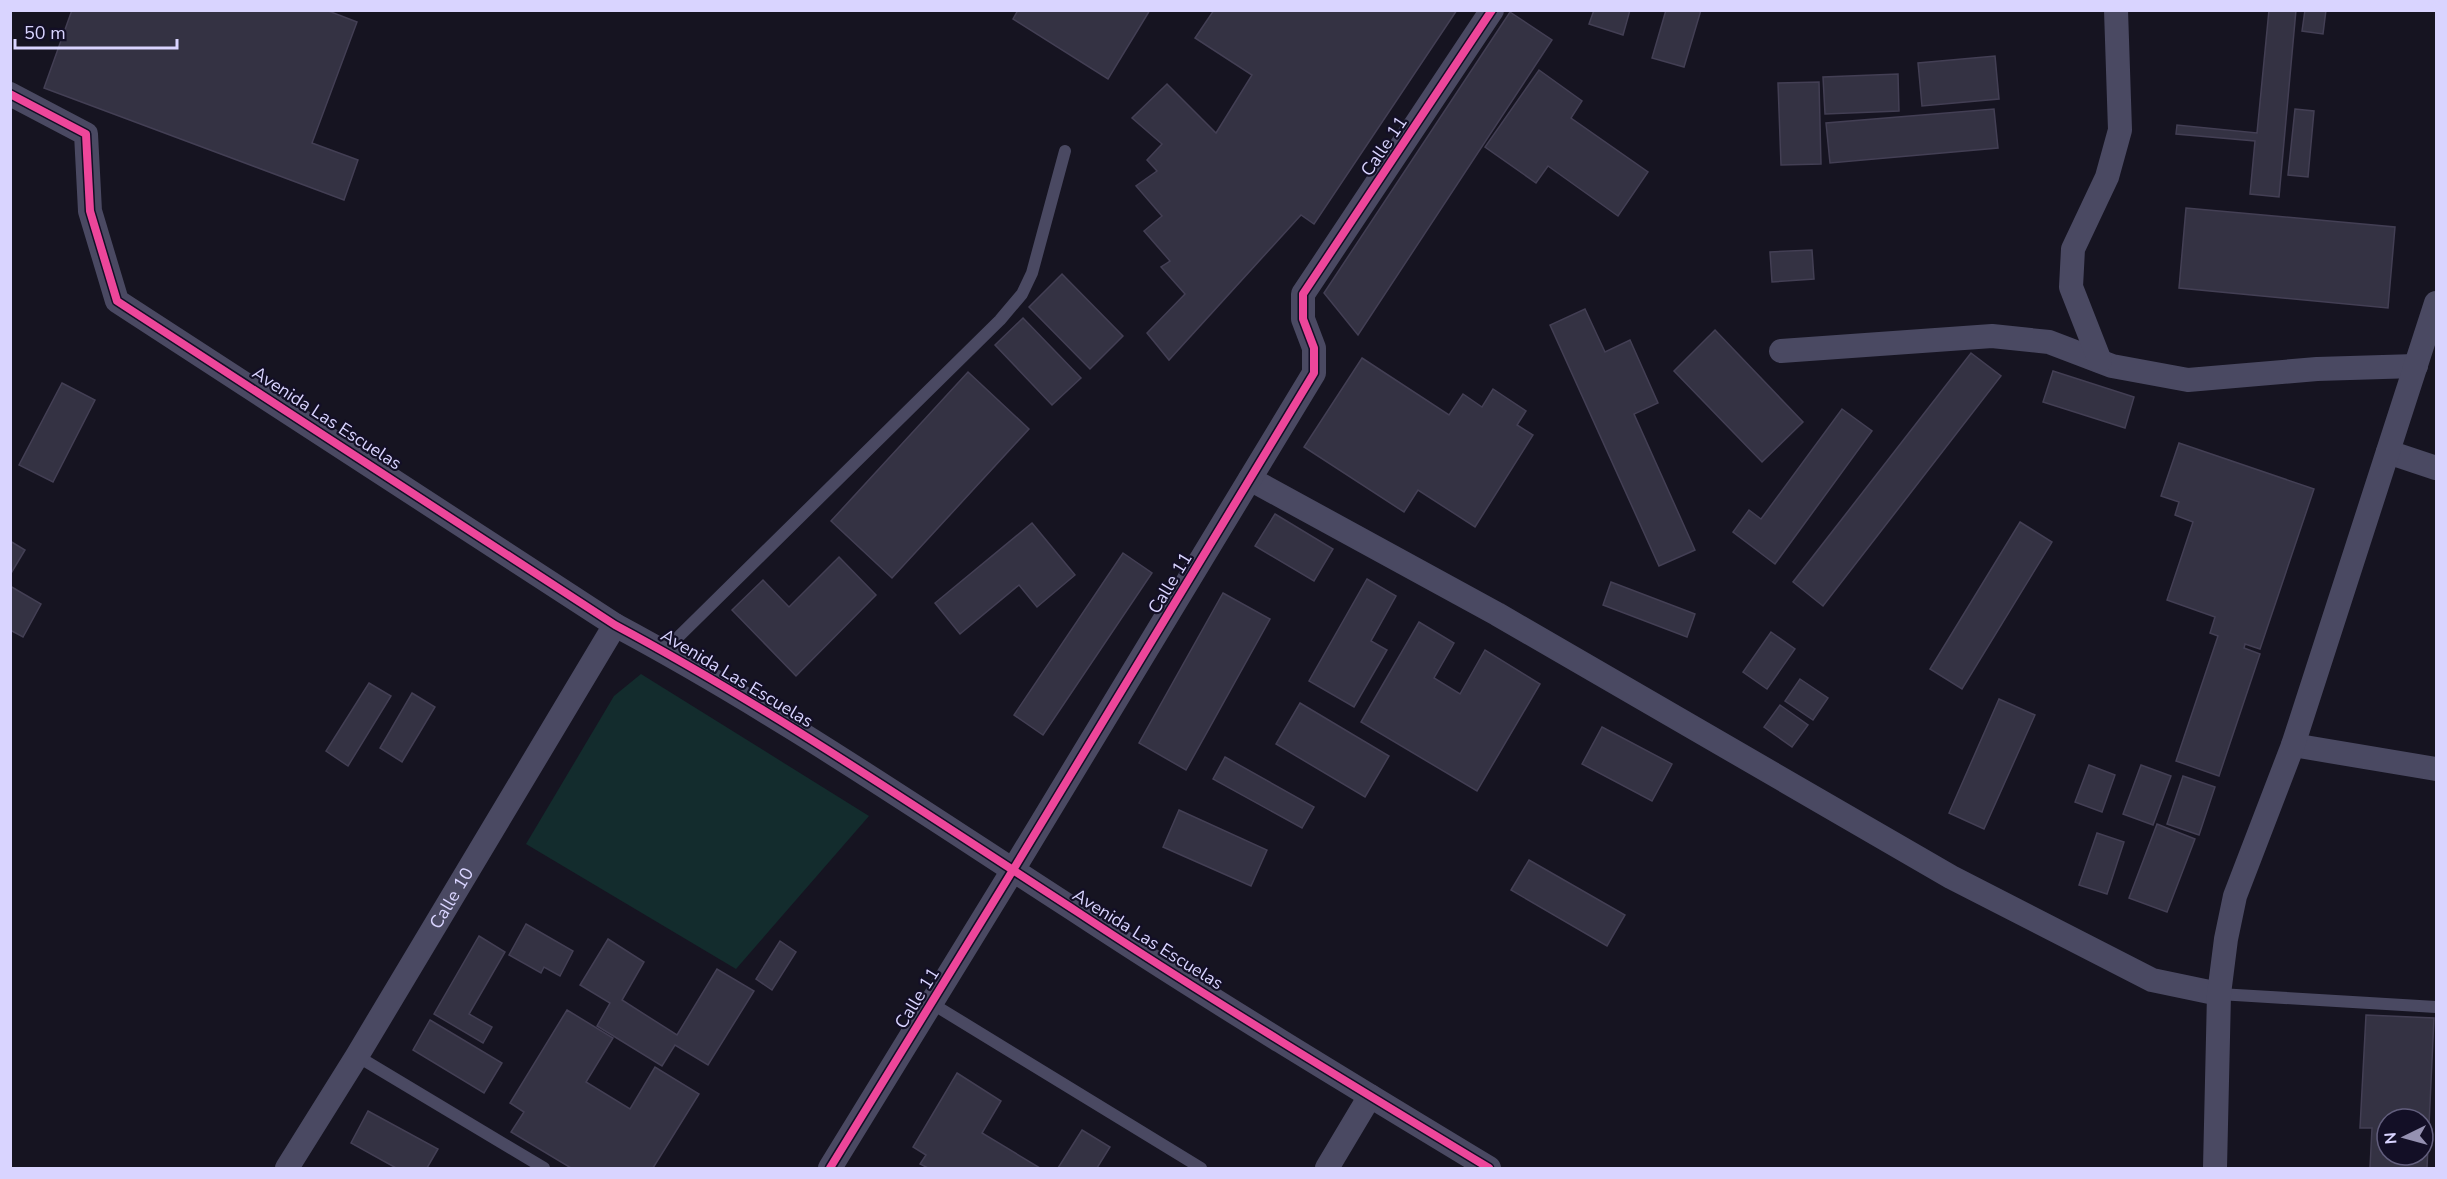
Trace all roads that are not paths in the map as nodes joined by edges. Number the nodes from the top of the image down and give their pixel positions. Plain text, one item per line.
1 (1492, 10) edge
2 (2116, 10) edge
3 (10, 94) edge
4 (1065, 151) dead end
5 (2436, 303) edge
6 (1781, 351) dead end
7 (2100, 361) junction
8 (2416, 366) junction
9 (2388, 452) junction
10 (2436, 468) edge
11 (1250, 479) junction
12 (615, 625) junction
13 (664, 651) junction
14 (2293, 745) junction
15 (2436, 769) edge
16 (1014, 870) junction
17 (2219, 994) junction
18 (931, 1004) junction
19 (2436, 1007) edge
20 (357, 1056) junction
21 (1370, 1096) junction
22 (287, 1168) edge
23 (544, 1168) edge
24 (830, 1168) edge
25 (1201, 1168) edge
26 (1327, 1168) edge
27 (1488, 1168) edge
28 (2215, 1168) edge

1 - 11 street, Calle 11
2 - 7 street
3 - 12 street, Avenida Las Escuelas
4 - 13 lane
5 - 8 street
6 - 7 street
7 - 8 street
8 - 9 street
9 - 10 street
9 - 14 street
11 - 16 street, Calle 11
11 - 17 street
12 - 13 street, Avenida Las Escuelas
12 - 20 street, Calle 10
13 - 16 street, Avenida Las Escuelas
14 - 15 street
14 - 17 street
16 - 18 street, Calle 11
16 - 21 street, Avenida Las Escuelas
17 - 19 lane
17 - 28 street
18 - 24 street, Calle 11
18 - 25 lane
20 - 22 street, Calle 10
20 - 23 lane
21 - 26 street
21 - 27 street, Avenida Las Escuelas

